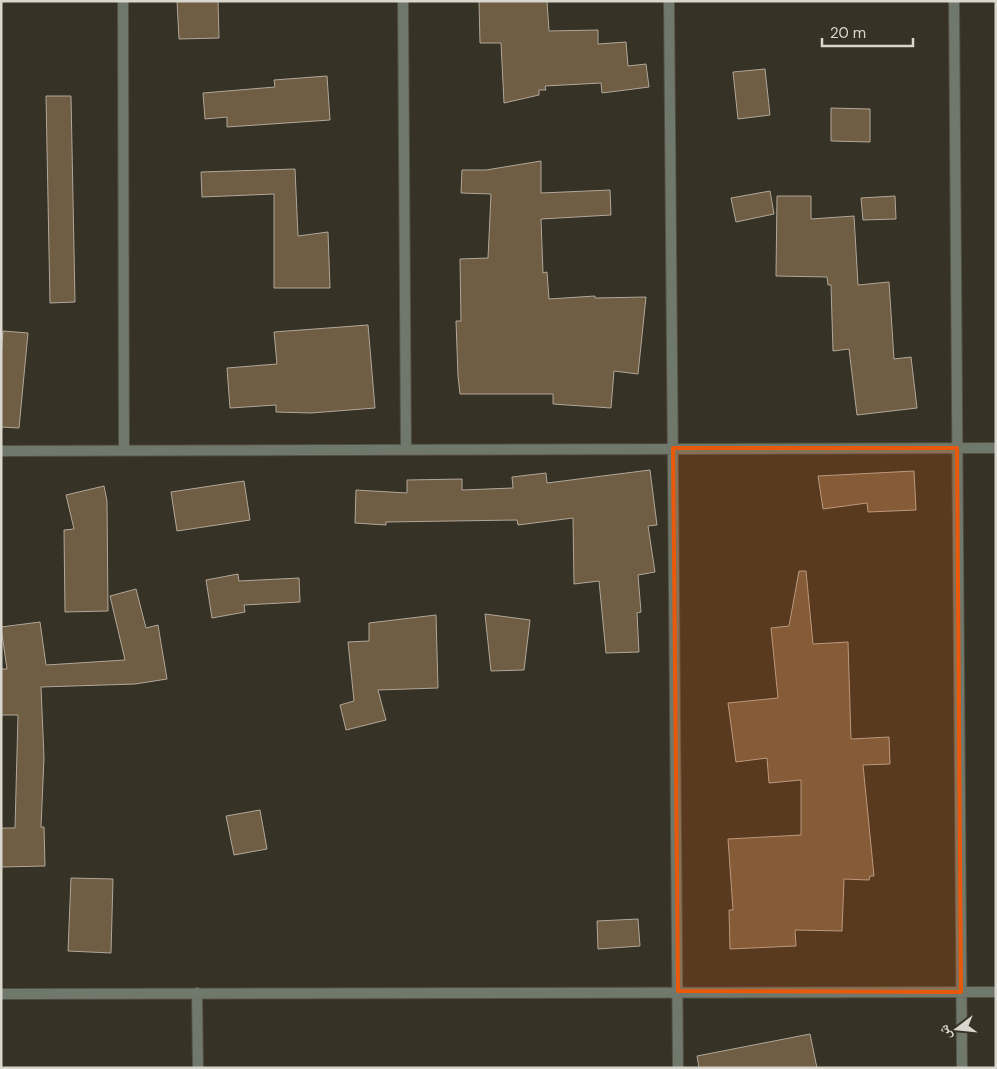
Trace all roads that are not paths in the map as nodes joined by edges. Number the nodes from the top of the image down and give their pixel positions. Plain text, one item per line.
1 (123, 1) edge
2 (403, 1) edge
3 (669, 1) edge
4 (954, 1) edge
5 (673, 448) junction
6 (957, 448) junction
7 (996, 448) edge
8 (406, 449) junction
9 (124, 450) junction
10 (1, 451) edge
11 (678, 992) junction
12 (961, 992) junction
13 (996, 992) edge
14 (197, 993) junction
15 (1, 994) edge
16 (198, 1068) edge
17 (678, 1068) edge
18 (962, 1068) edge

1 - 9 street
2 - 8 street
3 - 5 street
4 - 6 street
5 - 6 street
5 - 8 street
5 - 11 street
6 - 7 street
6 - 12 street
8 - 9 street
9 - 10 street
11 - 12 street
11 - 14 street
11 - 17 street
12 - 13 street
12 - 18 street
14 - 15 street
14 - 16 street

